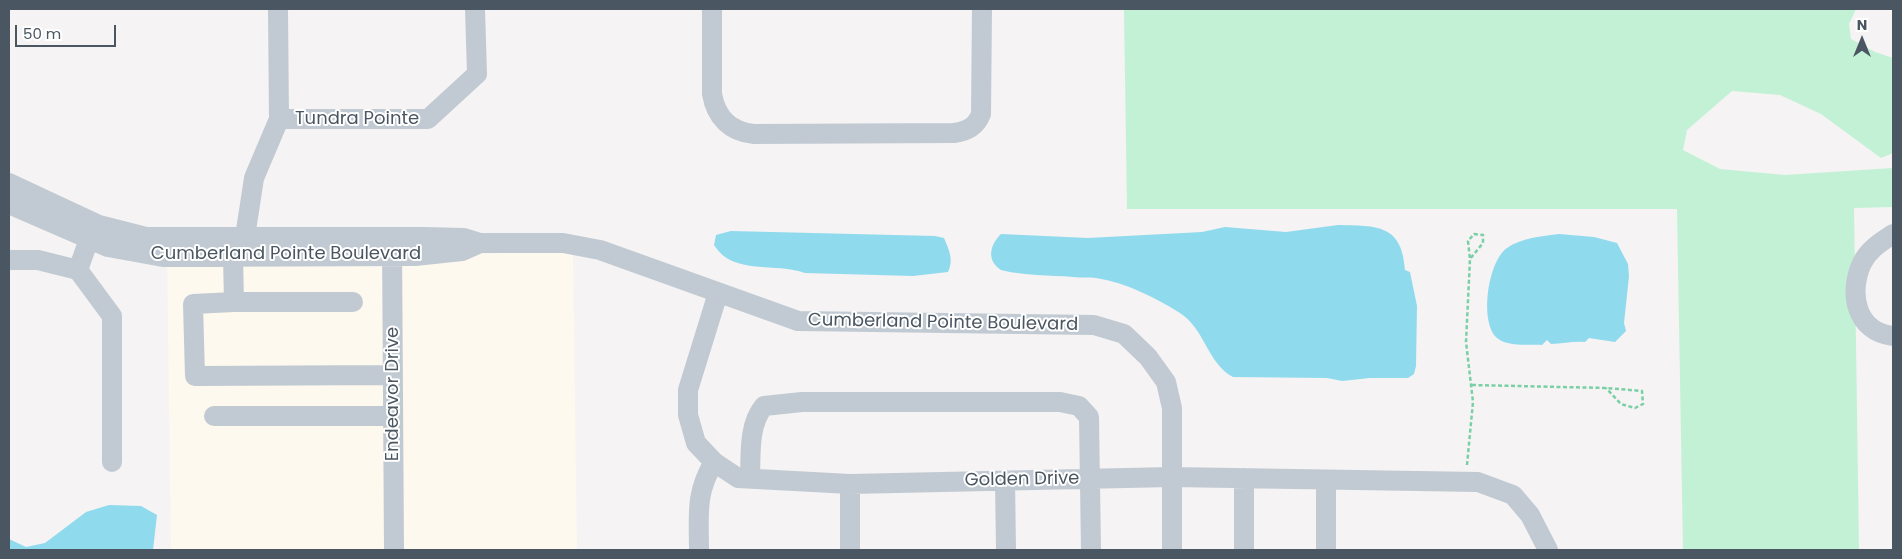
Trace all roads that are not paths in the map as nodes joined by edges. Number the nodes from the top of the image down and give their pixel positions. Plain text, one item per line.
1 (278, 9) edge
2 (475, 9) edge
3 (712, 9) edge
4 (982, 9) edge
5 (279, 119) junction
6 (9, 183) edge
7 (9, 204) edge
8 (91, 232) junction
9 (1893, 234) edge
10 (245, 237) junction
11 (392, 247) junction
12 (233, 256) junction
13 (9, 260) edge
14 (78, 270) junction
15 (718, 294) junction
16 (234, 302) junction
17 (353, 302) dead end
18 (1893, 336) edge
19 (393, 376) junction
20 (214, 416) dead end
21 (393, 416) junction
22 (112, 462) dead end
23 (714, 462) junction
24 (1172, 477) junction
25 (750, 478) junction
26 (1091, 478) junction
27 (1244, 478) junction
28 (1005, 480) junction
29 (1326, 480) junction
30 (850, 484) junction
31 (394, 550) edge
32 (699, 550) edge
33 (850, 550) edge
34 (1006, 550) edge
35 (1091, 550) edge
36 (1172, 550) edge
37 (1244, 550) edge
38 (1326, 550) edge
39 (1548, 550) edge

1 - 5 street
2 - 5 street, Tundra Pointe
3 - 4 street
5 - 10 street, Tundra Pointe
6 - 8 street, Cumberland Pointe Boulevard
7 - 8 street, Cumberland Pointe Boulevard
8 - 10 street, Cumberland Pointe Boulevard
8 - 12 street, Cumberland Pointe Boulevard
8 - 14 street
9 - 18 street
10 - 11 street, Cumberland Pointe Boulevard
11 - 12 street, Cumberland Pointe Boulevard
11 - 15 street, Cumberland Pointe Boulevard
11 - 19 street, Endeavor Drive
12 - 16 street
13 - 14 street
14 - 22 street
15 - 23 street, Golden Drive
15 - 24 street, Cumberland Pointe Boulevard
16 - 17 street
16 - 19 street
19 - 21 street, Endeavor Drive
20 - 21 street
21 - 31 street, Endeavor Drive
23 - 25 street, Golden Drive
23 - 32 street
24 - 26 street, Golden Drive
24 - 27 street, Golden Drive
24 - 36 street, Cumberland Pointe Boulevard
25 - 26 street
25 - 30 street, Golden Drive
26 - 28 street, Golden Drive
26 - 35 street
27 - 29 street, Golden Drive
27 - 37 street
28 - 30 street, Golden Drive
28 - 34 street
29 - 38 street
29 - 39 street, Golden Drive
30 - 33 street

